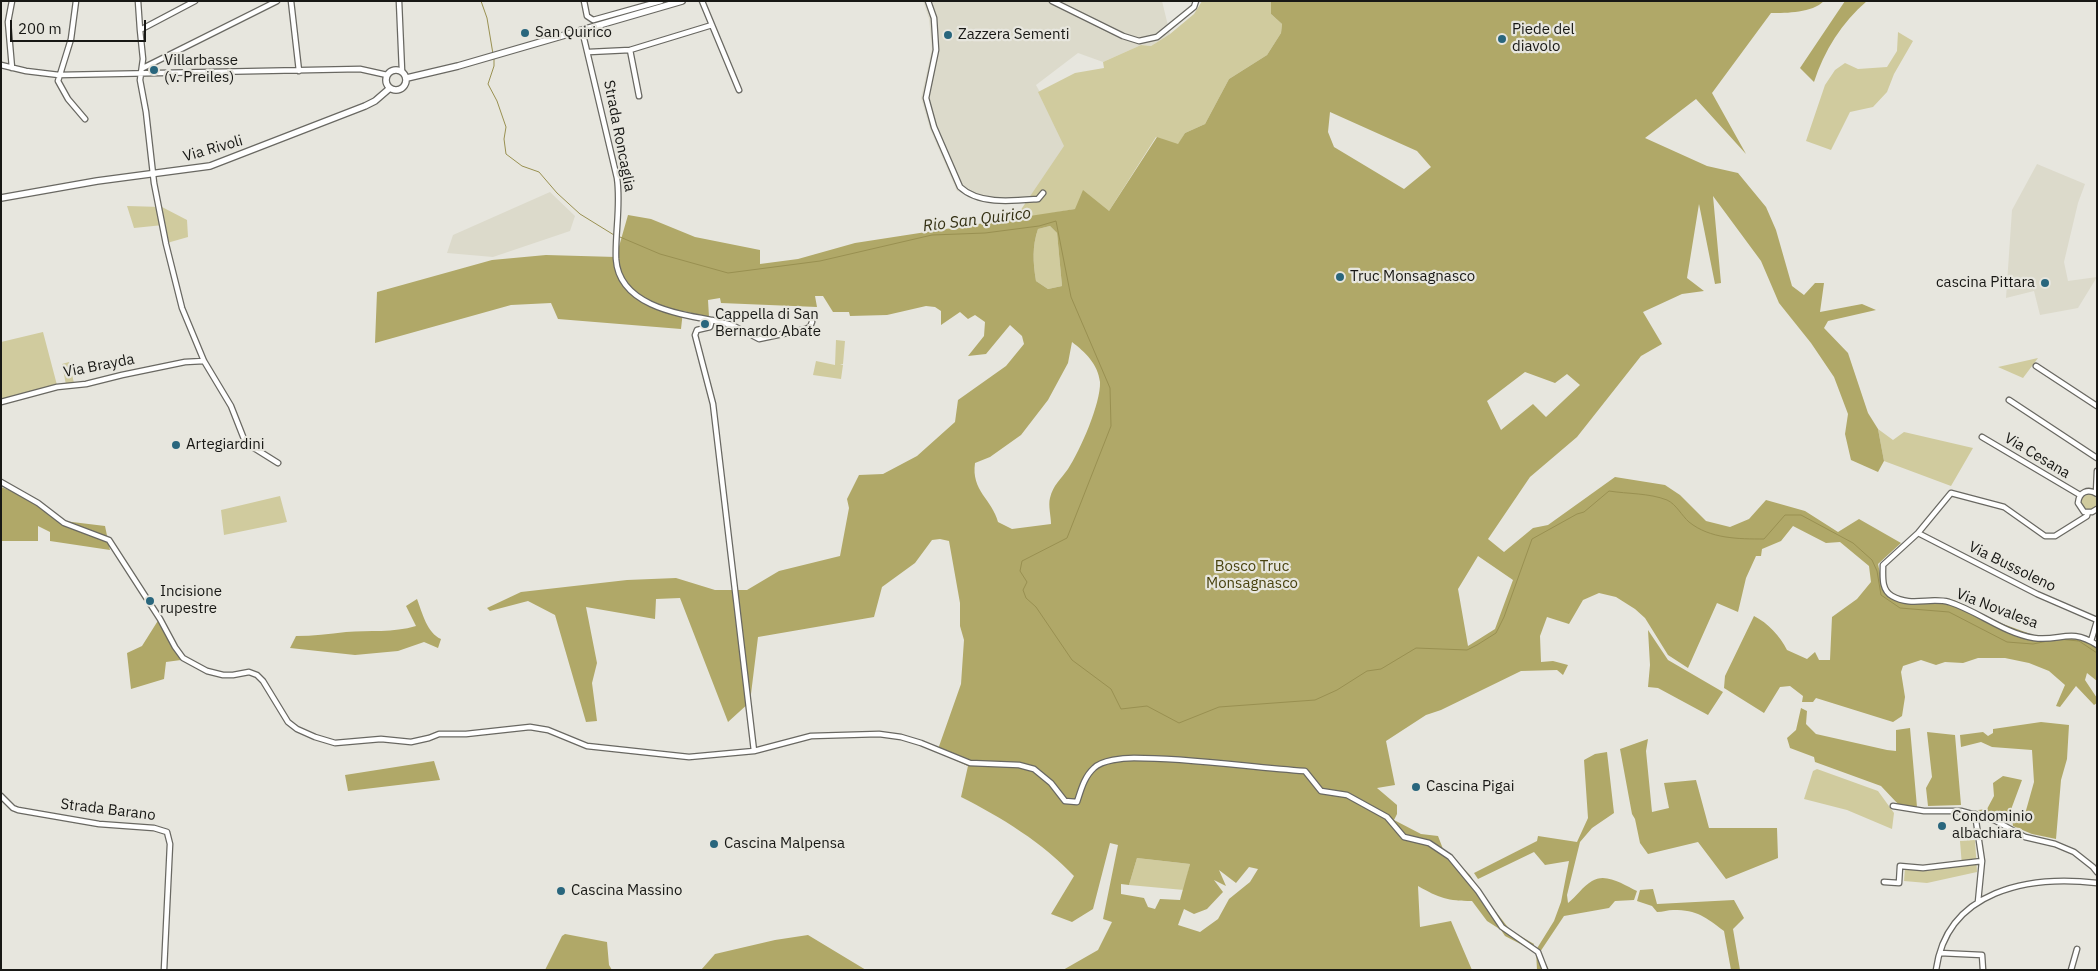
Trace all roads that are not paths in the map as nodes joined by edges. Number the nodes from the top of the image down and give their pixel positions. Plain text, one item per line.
1 (12, 1) edge
2 (76, 1) edge
3 (138, 1) edge
4 (277, 1) edge
5 (291, 1) edge
6 (398, 1) edge
7 (584, 1) edge
8 (661, 1) edge
9 (682, 1) edge
10 (702, 1) edge
11 (928, 1) edge
12 (1052, 1) edge
13 (1196, 1) edge
14 (193, 2) edge
15 (1, 20) edge
16 (8, 22) junction
17 (712, 25) junction
18 (140, 30) junction
19 (582, 30) junction
20 (630, 50) junction
21 (589, 52) junction
22 (1, 65) edge
23 (12, 68) junction
24 (142, 68) junction
25 (299, 71) junction
26 (402, 71) junction
27 (141, 74) junction
28 (59, 75) junction
29 (387, 75) junction
30 (407, 78) junction
31 (390, 88) junction
32 (739, 90) dead end
33 (639, 96) dead end
34 (85, 119) dead end
35 (153, 174) junction
36 (1044, 193) dead end
37 (1, 198) edge
38 (712, 320) junction
39 (812, 322) dead end
40 (204, 361) junction
41 (2036, 366) dead end
42 (2009, 400) dead end
43 (1, 402) edge
44 (2097, 406) edge
45 (1982, 437) dead end
46 (2097, 458) edge
47 (278, 463) dead end
48 (2097, 471) edge
49 (1, 482) edge
50 (2096, 494) edge
51 (2080, 496) junction
52 (2097, 509) edge
53 (2088, 512) junction
54 (1918, 533) junction
55 (2097, 621) edge
56 (2091, 641) junction
57 (2097, 645) edge
58 (754, 751) junction
59 (1, 796) edge
60 (1893, 806) dead end
61 (1975, 814) junction
62 (1982, 861) junction
63 (2097, 872) edge
64 (1884, 882) dead end
65 (2097, 883) edge
66 (1978, 902) junction
67 (2077, 950) dead end
68 (1940, 953) junction
69 (164, 970) edge
70 (1545, 970) edge
71 (1936, 970) edge
72 (1983, 970) edge
73 (2071, 970) edge

1 - 16 street
2 - 28 street
3 - 18 street
4 - 24 street
5 - 25 street
6 - 26 street
7 - 8 street
9 - 19 street, Via Rivoli
10 - 17 street
11 - 36 street
12 - 13 street
14 - 18 street
15 - 16 street
16 - 23 street
17 - 20 street
17 - 32 street
18 - 24 street
19 - 21 street, Strada Roncaglia
19 - 30 street, Via Rivoli
20 - 21 street
20 - 33 street
21 - 38 street, Strada Roncaglia
22 - 23 street
23 - 28 street
24 - 27 street
25 - 27 street
25 - 29 street
26 - 29 street
26 - 30 street
27 - 28 street
27 - 35 street
28 - 34 street
29 - 31 street
30 - 31 street, Via Rivoli
31 - 35 street, Via Rivoli
35 - 37 street, Via Rivoli
35 - 40 street
38 - 39 street, Strada Roncaglia
38 - 58 street
40 - 43 street, Via Brayda
40 - 47 street
41 - 44 street
42 - 46 street
45 - 51 street, Via Cesana
48 - 50 street
49 - 58 street
50 - 51 street
51 - 53 street
52 - 53 street
53 - 54 street
54 - 55 street, Via Bussoleno
54 - 56 street, Via Novalesa
55 - 56 street
56 - 57 street, Via Novalesa
58 - 70 street
59 - 69 street, Strada Barano
60 - 61 street
61 - 62 street
61 - 63 street
62 - 64 street
62 - 66 street
65 - 66 street
66 - 68 street
67 - 73 street
68 - 71 street
68 - 72 street

